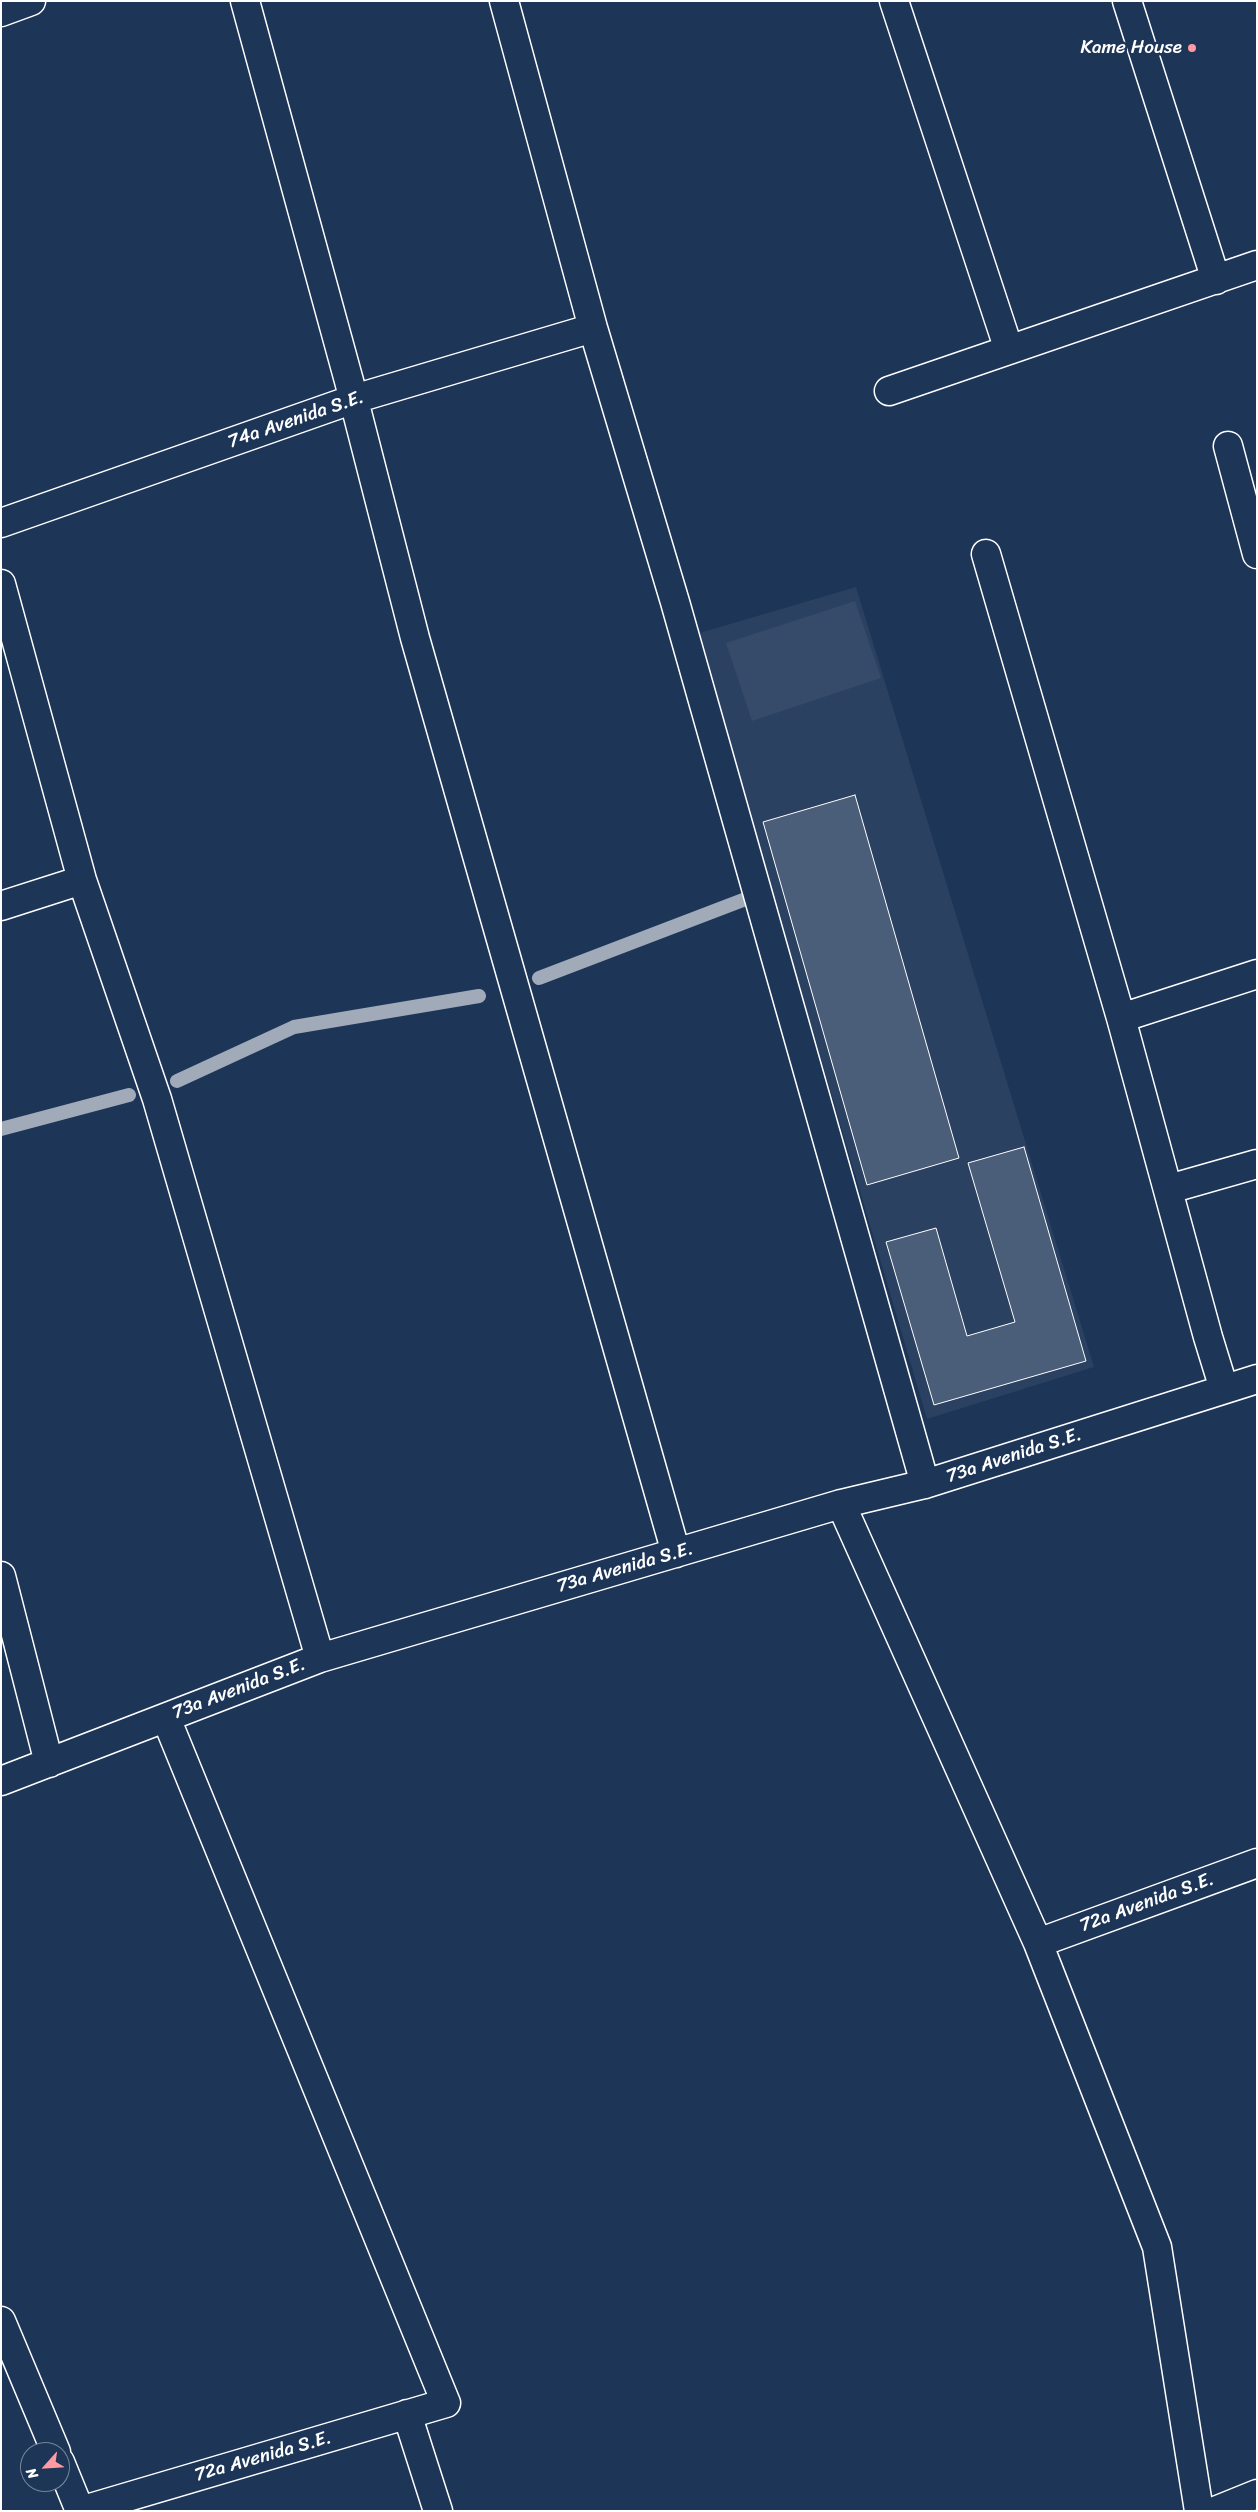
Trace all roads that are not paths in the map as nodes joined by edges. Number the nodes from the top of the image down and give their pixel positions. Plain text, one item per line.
1 (245, 1) edge
2 (504, 1) edge
3 (894, 1) edge
4 (1128, 1) edge
5 (1257, 266) edge
6 (1216, 280) junction
7 (594, 328) junction
8 (1009, 350) junction
9 (889, 391) dead end
10 (354, 399) junction
11 (1228, 446) dead end
12 (1, 523) edge
13 (986, 554) dead end
14 (1257, 554) edge
15 (1, 584) edge
16 (6, 624) edge
17 (82, 880) junction
18 (1, 906) edge
19 (1257, 974) edge
20 (1122, 1018) junction
21 (1257, 1164) edge
22 (1169, 1189) junction
23 (1257, 1379) edge
24 (1224, 1388) junction
25 (925, 1484) junction
26 (841, 1504) junction
27 (676, 1553) junction
28 (1, 1576) edge
29 (320, 1658) junction
30 (166, 1718) junction
31 (48, 1763) junction
32 (1, 1781) edge
33 (1257, 1862) edge
34 (1038, 1943) junction
35 (1, 2321) edge
36 (407, 2414) junction
37 (52, 2442) edge
38 (70, 2486) edge
39 (1257, 2494) edge
40 (80, 2511) edge
41 (438, 2511) edge
42 (1199, 2511) edge
43 (1215, 2511) edge

1 - 10 street
2 - 7 street
3 - 8 street
4 - 6 street
5 - 6 street
6 - 8 street
7 - 10 street, 74a Avenida S.E.
7 - 25 street
8 - 9 street
10 - 12 street, 74a Avenida S.E.
10 - 27 street
11 - 14 street
13 - 20 street
15 - 16 street
16 - 17 street
17 - 18 street
17 - 29 street
19 - 20 street
20 - 22 street
21 - 22 street
22 - 24 street
23 - 24 street, 73a Avenida S.E.
24 - 25 street, 73a Avenida S.E.
25 - 26 street, 73a Avenida S.E.
26 - 27 street, 73a Avenida S.E.
26 - 34 street
27 - 29 street, 73a Avenida S.E.
28 - 31 street
29 - 30 street, 73a Avenida S.E.
30 - 31 street, 73a Avenida S.E.
30 - 36 street, 72a Avenida S.E.
31 - 32 street, 73a Avenida S.E.
33 - 34 street, 72a Avenida S.E.
34 - 42 street
35 - 37 street
36 - 40 street, 72a Avenida S.E.
36 - 41 street
38 - 40 street
39 - 43 street

